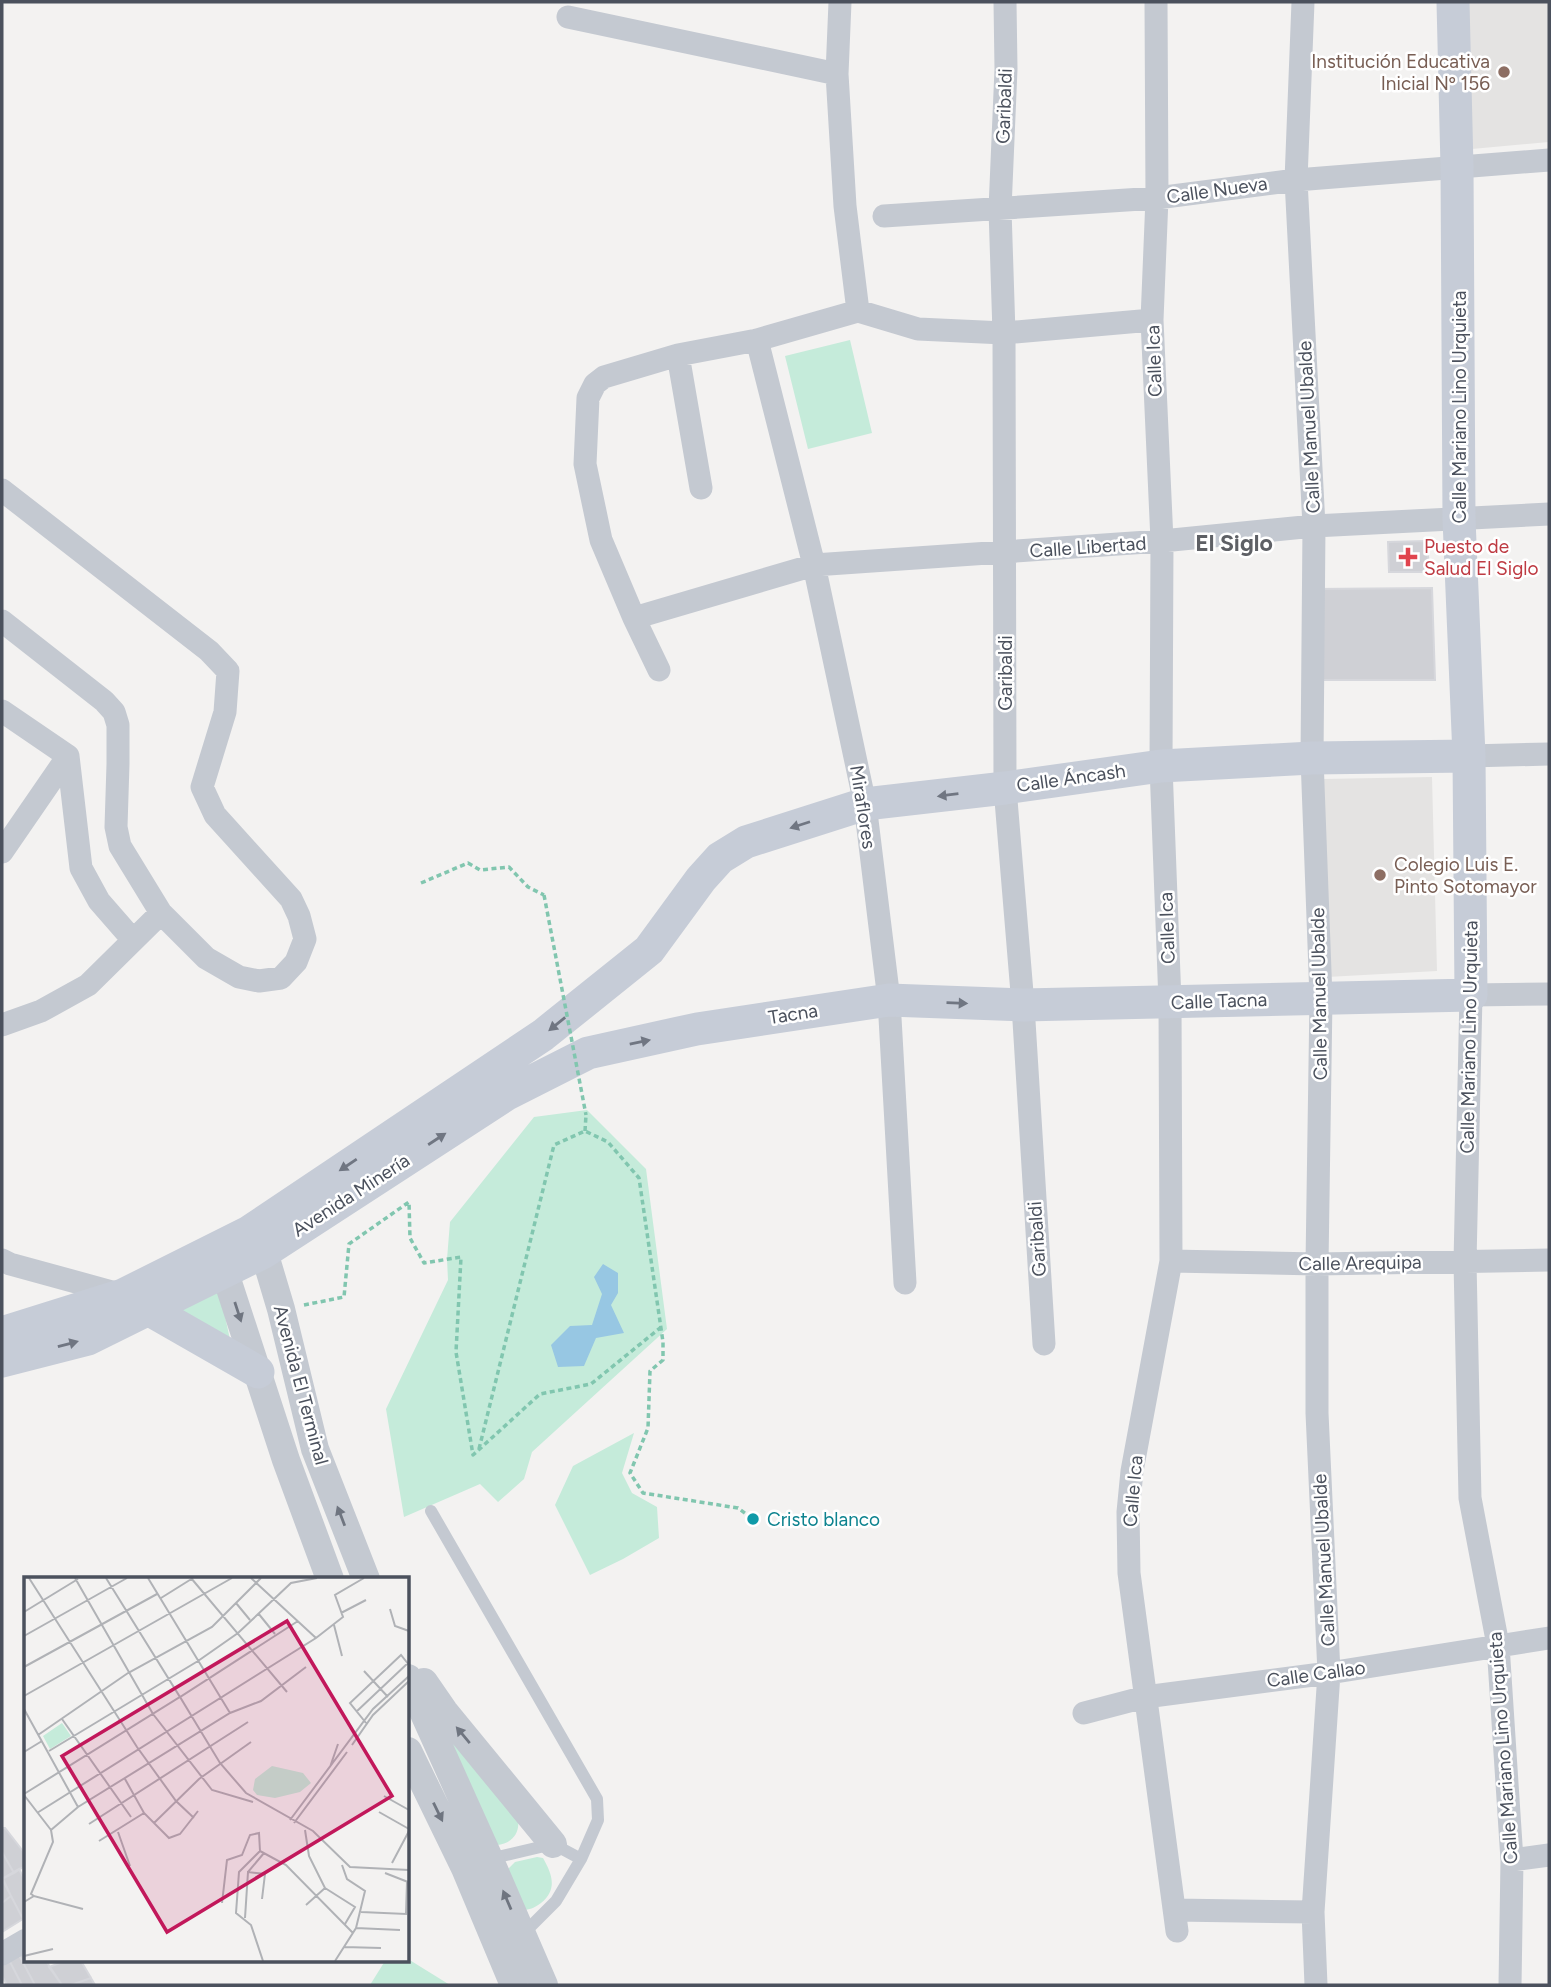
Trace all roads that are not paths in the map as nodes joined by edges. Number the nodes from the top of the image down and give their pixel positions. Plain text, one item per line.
1 (840, 2) edge
2 (1006, 2) edge
3 (1156, 2) edge
4 (1303, 2) edge
5 (1453, 2) edge
6 (568, 17) dead end
7 (837, 74) junction
8 (1549, 160) edge
9 (1457, 167) junction
10 (1296, 180) junction
11 (1157, 198) junction
12 (1000, 209) junction
13 (884, 216) dead end
14 (858, 311) junction
15 (1153, 320) junction
16 (1004, 333) junction
17 (757, 340) junction
18 (678, 355) junction
19 (701, 488) dead end
20 (2, 491) edge
21 (1549, 514) edge
22 (1459, 519) junction
23 (1314, 526) junction
24 (1162, 541) junction
25 (1005, 553) junction
26 (814, 565) junction
27 (634, 618) junction
28 (2, 621) edge
29 (659, 670) dead end
30 (2, 711) edge
31 (1549, 754) edge
32 (1469, 755) junction
33 (68, 757) junction
34 (1312, 758) junction
35 (1161, 766) junction
36 (1005, 788) junction
37 (865, 804) junction
38 (2, 852) edge
39 (161, 913) junction
40 (133, 940) junction
41 (649, 950) joint
42 (1549, 994) edge
43 (1471, 995) junction
44 (1321, 998) junction
45 (889, 1000) junction
46 (1170, 1002) junction
47 (1023, 1005) junction
48 (2, 1025) edge
49 (697, 1029) joint
50 (256, 1242) junction
51 (2, 1260) edge
52 (217, 1260) junction
53 (1549, 1260) edge
54 (1171, 1261) junction
55 (1465, 1262) junction
56 (1317, 1264) junction
57 (905, 1283) dead end
58 (136, 1302) junction
59 (2, 1333) edge
60 (1044, 1344) dead end
61 (2, 1362) edge
62 (258, 1372) junction
63 (315, 1449) junction
64 (286, 1460) junction
65 (431, 1511) dead end
66 (329, 1577) edge
67 (365, 1577) edge
68 (1549, 1637) edge
69 (1497, 1645) junction
70 (410, 1662) edge
71 (1329, 1673) junction
72 (410, 1683) edge
73 (1145, 1697) junction
74 (1084, 1713) dead end
75 (410, 1754) edge
76 (554, 1844) junction
77 (1549, 1854) edge
78 (581, 1859) junction
79 (1512, 1860) junction
80 (477, 1863) junction
81 (1313, 1912) junction
82 (522, 1935) junction
83 (24, 1941) edge
84 (496, 1945) junction
85 (2, 1954) edge
86 (514, 1985) edge
87 (544, 1985) edge
88 (1316, 1985) edge
89 (1510, 1985) edge

1 - 7 street
2 - 12 street, Garibaldi
3 - 11 street, Calle Ica
4 - 10 street, Calle Manuel Ubalde
5 - 9 main road, Calle Mariano Lino Urquieta
6 - 7 street
7 - 14 street
8 - 9 street, Calle Nueva
9 - 10 street, Calle Nueva
9 - 22 main road, Calle Mariano Lino Urquieta
10 - 11 street, Calle Nueva
10 - 23 street, Calle Manuel Ubalde
11 - 12 street, Calle Nueva
11 - 15 street, Calle Ica
12 - 13 street, Calle Nueva
12 - 16 street, Garibaldi
14 - 16 street
14 - 17 street
15 - 16 street
15 - 24 street, Calle Ica
16 - 25 street, Garibaldi
17 - 18 street
17 - 26 street, Miraflores
18 - 19 street
18 - 27 street
20 - 39 street
21 - 22 street, Calle Libertad
22 - 23 street, Calle Libertad
22 - 32 main road, Calle Mariano Lino Urquieta
23 - 24 street, Calle Libertad
23 - 34 street, Calle Manuel Ubalde
24 - 25 street, Calle Libertad
24 - 35 street, Calle Ica
25 - 26 street, Calle Libertad
25 - 36 street, Garibaldi
26 - 27 street, Calle Libertad
26 - 37 street, Miraflores
27 - 29 street
28 - 39 street
30 - 33 street
31 - 32 street, Calle Áncash
32 - 34 main road, Calle Áncash
32 - 43 main road, Calle Mariano Lino Urquieta
33 - 38 street
33 - 40 street
34 - 35 main road, Calle Áncash
34 - 44 street, Calle Manuel Ubalde
35 - 36 main road, Calle Áncash
35 - 46 street, Calle Ica
36 -> 37 main road, Calle Áncash
36 - 47 street, Garibaldi
37 -> 41 main road, Calle Áncash
37 - 45 street, Miraflores
39 - 40 street
40 - 48 street
41 -> 50 main road, Avenida Minería
42 - 43 street, Calle Tacna
43 - 44 main road, Calle Tacna
43 - 55 street, Calle Mariano Lino Urquieta
44 - 46 main road, Calle Tacna
44 - 56 street, Calle Manuel Ubalde
45 -> 47 main road, Calle Tacna
45 - 49 main road, Tacna
45 - 57 street, Miraflores
46 - 47 main road, Calle Tacna
46 - 54 street, Calle Ica
47 - 60 street, Garibaldi
50 -> 49 main road, Avenida Minería
50 - 52 main road, Avenida Minería
50 - 63 street, Avenida El Terminal
51 - 58 street
52 - 58 main road, Avenida Minería
52 -> 62 street, Avenida El Terminal
53 - 55 street, Calle Arequipa
54 - 56 street, Calle Arequipa
54 - 73 street, Calle Ica
55 - 56 street, Calle Arequipa
55 - 69 street, Calle Mariano Lino Urquieta
56 - 71 street, Calle Manuel Ubalde
58 - 59 main road, Avenida Minería
61 -> 58 main road, Avenida Minería
58 - 62 main road
62 - 64 street, Avenida El Terminal
63 - 64 street
67 -> 63 street, Avenida El Terminal
64 - 66 street, Avenida El Terminal
65 - 78 lane
68 - 69 street, Calle Callao
69 - 71 street, Calle Callao
69 - 79 street, Calle Mariano Lino Urquieta
76 -> 70 street
71 - 73 street, Calle Callao
71 - 81 street, Calle Manuel Ubalde
72 - 80 street
73 - 74 street, Calle Callao
73 - 81 street, Calle Ica
75 -> 80 street
76 - 78 lane
76 - 80 lane
77 - 79 street
78 - 82 lane
79 - 89 street, Calle Mariano Lino Urquieta
82 -> 80 street
80 - 84 street
81 - 88 street, Calle Manuel Ubalde
82 - 84 lane
82 - 87 street
83 - 85 street
84 - 86 street

